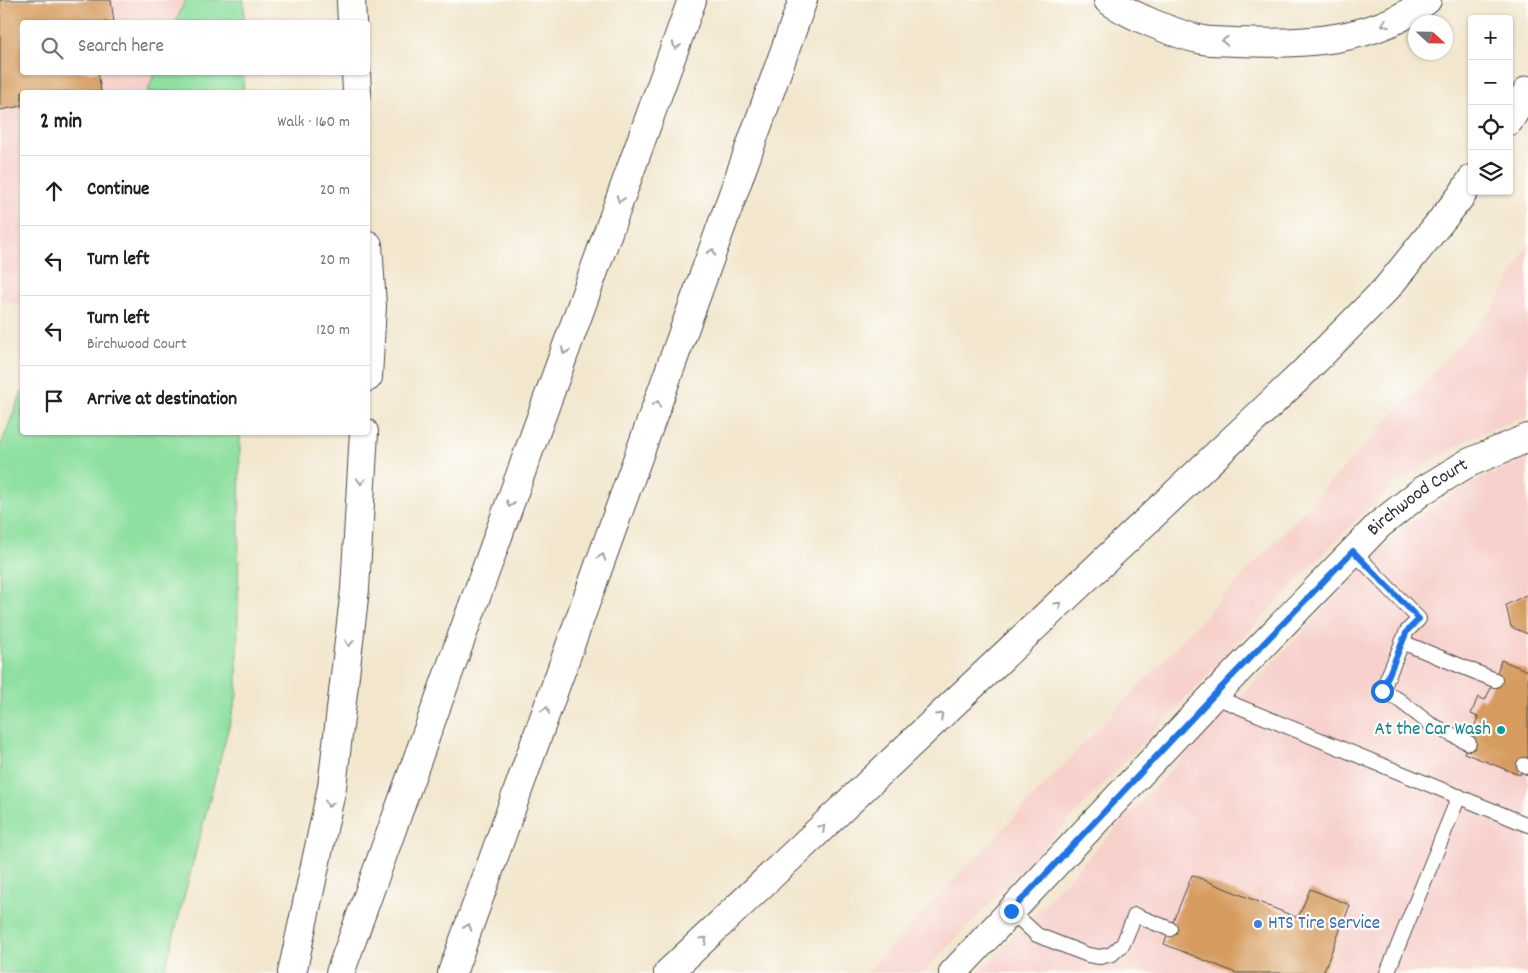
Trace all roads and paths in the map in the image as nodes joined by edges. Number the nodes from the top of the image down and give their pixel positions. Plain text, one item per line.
1 (351, 0) edge
2 (692, 0) edge
3 (803, 0) edge
4 (1108, 0) edge
5 (1427, 0) edge
6 (352, 20) edge
7 (356, 75) edge
8 (357, 90) edge
9 (1528, 90) edge
10 (1513, 114) edge
11 (1468, 185) edge
12 (370, 276) edge
13 (370, 342) edge
14 (364, 435) edge
15 (1528, 438) edge
16 (1353, 551) junction
17 (1402, 642) junction
18 (1494, 680) dead end
19 (1213, 696) junction
20 (1468, 743) dead end
21 (1459, 796) junction
22 (1528, 825) edge
23 (1011, 911) junction
24 (1170, 929) dead end
25 (292, 973) edge
26 (340, 973) edge
27 (452, 973) edge
28 (668, 973) edge
29 (953, 973) edge
30 (1387, 973) edge

1 - 6 main road
2 -> 26 main road
27 -> 3 main road
5 -> 4 main road
7 - 8 main road
9 - 10 main road
28 -> 11 main road
12 - 13 main road
14 -> 25 main road
15 - 16 main road, Birchwood Court
16 - 17 lane
16 - 19 main road, Birchwood Court
17 - 18 lane
17 - 20 lane
19 - 21 lane
19 - 23 main road, Birchwood Court
21 - 22 lane
21 - 30 lane
23 - 24 lane
23 - 29 main road, Birchwood Court

